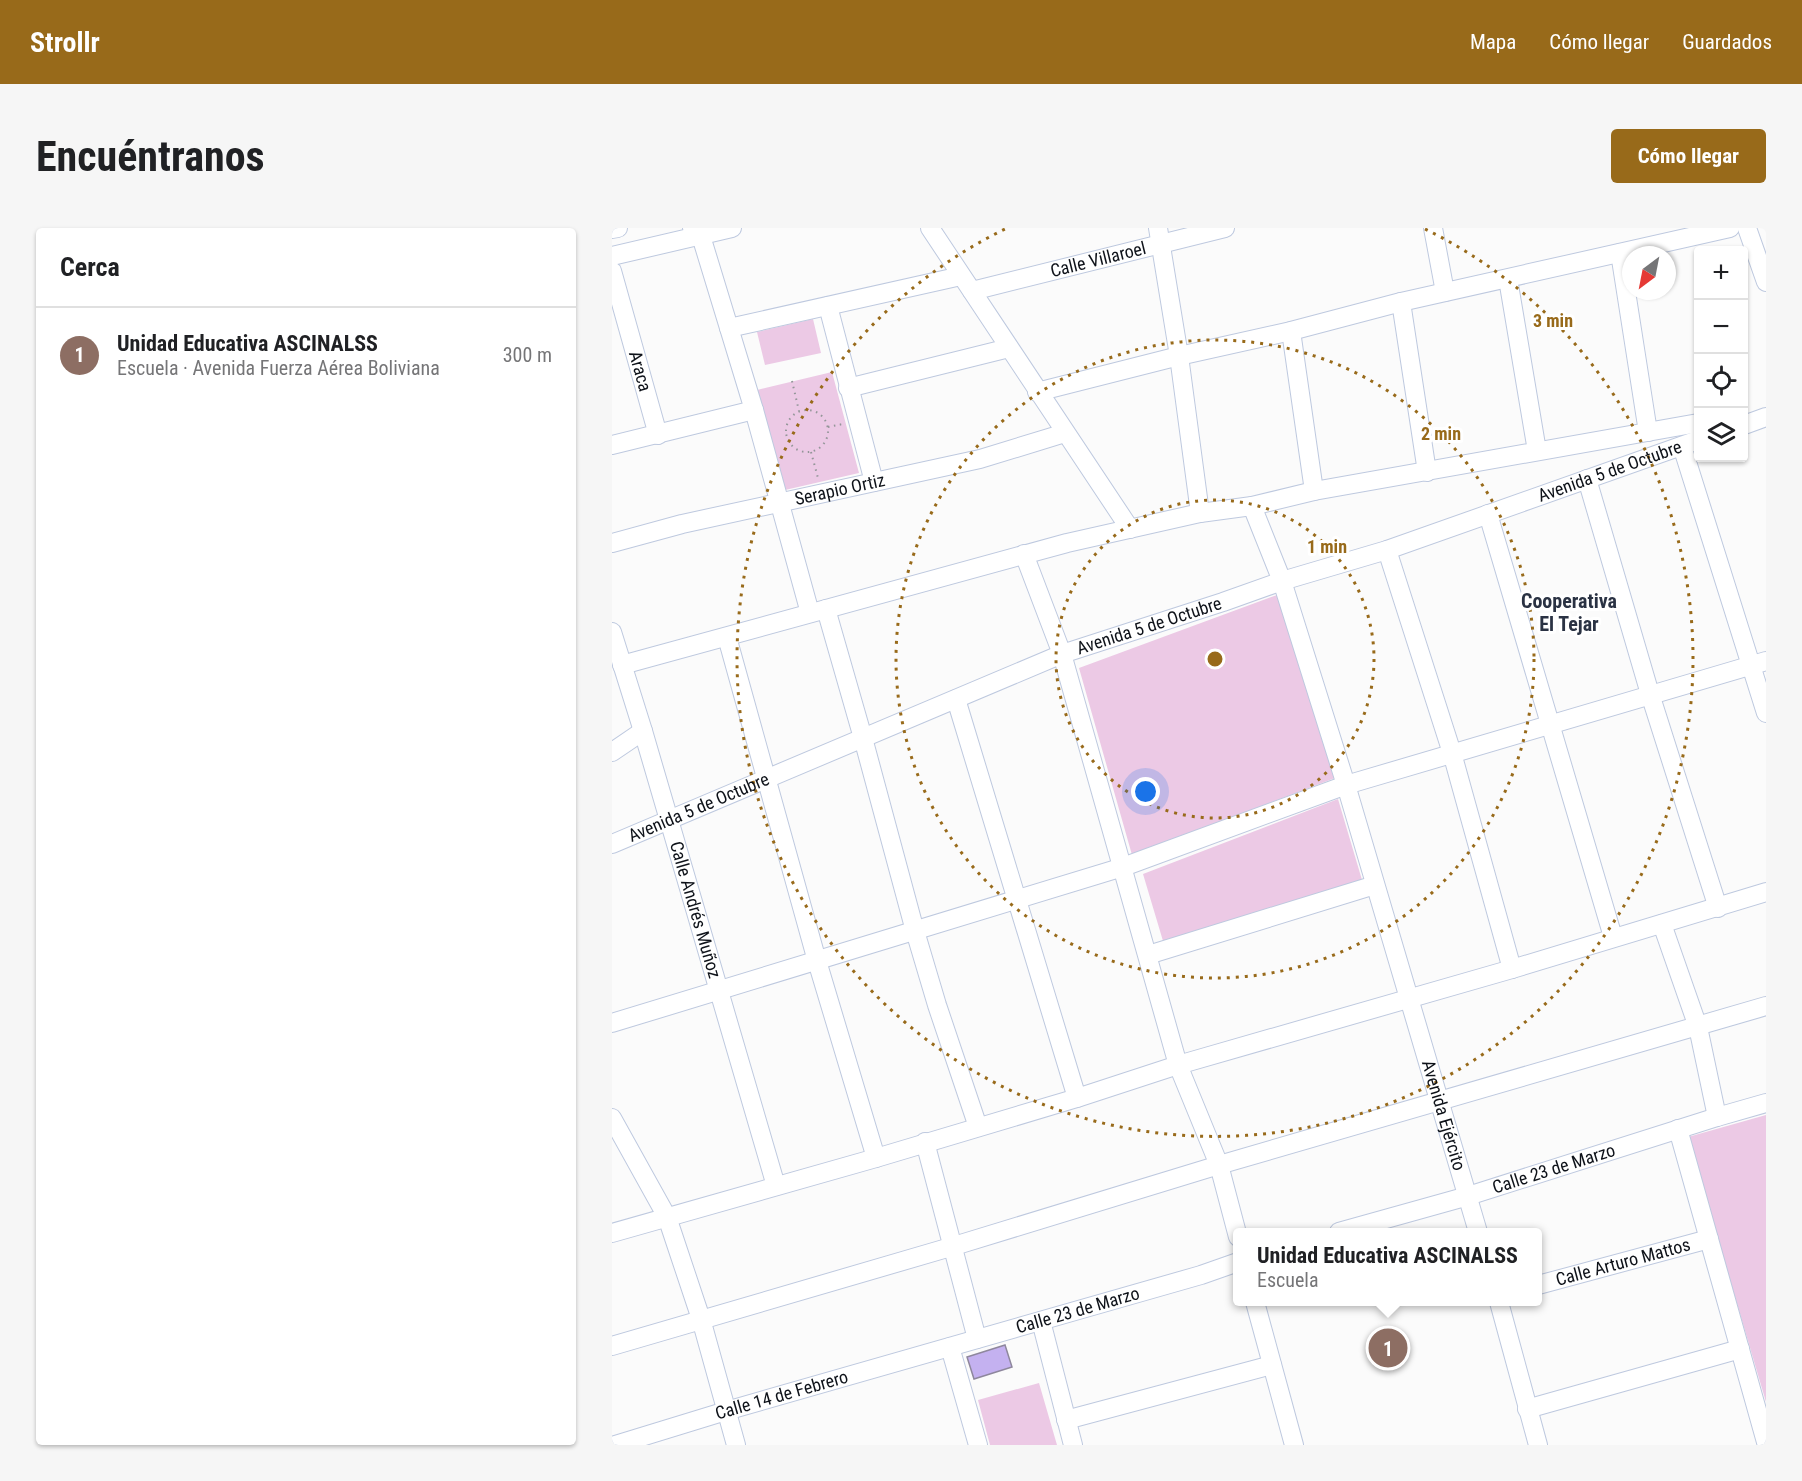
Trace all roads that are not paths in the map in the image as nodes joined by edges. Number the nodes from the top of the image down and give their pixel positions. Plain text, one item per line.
1 (618, 228) edge
2 (732, 228) edge
3 (930, 228) edge
4 (1225, 228) edge
5 (1433, 228) edge
6 (1730, 228) edge
7 (1747, 228) edge
8 (612, 229) edge
9 (696, 232) edge
10 (1159, 236) edge
11 (1620, 253) junction
12 (612, 256) edge
13 (612, 271) edge
14 (961, 276) junction
15 (1508, 279) junction
16 (1766, 282) edge
17 (972, 291) junction
18 (1445, 292) junction
19 (1401, 302) junction
20 (828, 306) junction
21 (729, 328) junction
22 (1292, 331) junction
23 (1009, 348) junction
24 (1179, 356) junction
25 (848, 388) junction
26 (1037, 392) junction
27 (754, 410) junction
28 (1766, 411) edge
29 (1748, 415) edge
30 (1766, 417) edge
31 (1748, 423) edge
32 (1694, 424) edge
33 (1648, 432) junction
34 (1065, 433) junction
35 (658, 435) junction
36 (1690, 443) edge
37 (612, 445) edge
38 (1537, 451) junction
39 (1427, 472) junction
40 (1587, 479) junction
41 (874, 482) junction
42 (1314, 491) junction
43 (780, 503) junction
44 (1252, 506) junction
45 (1200, 513) junction
46 (1488, 514) junction
47 (1130, 529) junction
48 (612, 543) edge
49 (1387, 550) junction
50 (1024, 554) junction
51 (1281, 581) junction
52 (818, 611) junction
53 (612, 632) edge
54 (727, 637) junction
55 (1062, 654) junction
56 (617, 656) edge
57 (1759, 663) edge
58 (1650, 694) junction
59 (956, 699) junction
60 (1766, 712) edge
61 (1550, 724) junction
62 (643, 731) junction
63 (863, 738) junction
64 (612, 752) edge
65 (1452, 753) junction
66 (767, 778) junction
67 (1346, 785) junction
68 (669, 820) junction
69 (612, 844) edge
70 (1123, 867) junction
71 (1375, 885) junction
72 (1766, 892) edge
73 (1017, 899) junction
74 (1718, 908) junction
75 (1662, 924) junction
76 (915, 931) junction
77 (1613, 937) junction
78 (1148, 955) junction
79 (817, 961) junction
80 (1512, 969) junction
81 (719, 991) junction
82 (1409, 998) junction
83 (1766, 1006) edge
84 (612, 1023) edge
85 (1698, 1027) junction
86 (1178, 1065) junction
87 (1077, 1098) junction
88 (1439, 1101) junction
89 (1766, 1103) edge
90 (1717, 1117) junction
91 (614, 1126) edge
92 (978, 1127) junction
93 (1678, 1129) junction
94 (925, 1143) junction
95 (876, 1158) junction
96 (1219, 1165) junction
97 (776, 1186) junction
98 (1468, 1196) junction
99 (667, 1216) junction
100 (1236, 1228) edge
101 (1356, 1228) edge
102 (1477, 1228) edge
103 (612, 1233) edge
104 (1709, 1239) junction
105 (954, 1246) junction
106 (1233, 1264) edge
107 (1542, 1284) edge
108 (1256, 1306) edge
109 (1499, 1306) edge
110 (701, 1319) junction
111 (1041, 1321) junction
112 (977, 1339) junction
113 (612, 1346) edge
114 (950, 1347) junction
115 (1740, 1349) junction
116 (1272, 1365) junction
117 (1527, 1409) junction
118 (726, 1411) junction
119 (1066, 1419) junction
120 (1766, 1442) edge
121 (615, 1445) edge
122 (736, 1445) edge
123 (978, 1445) edge
124 (1072, 1445) edge
125 (1294, 1445) edge
126 (1538, 1445) edge

1 - 8 street
2 - 9 street
3 - 14 street
4 - 10 street, Calle Villaroel
5 - 18 street
6 - 11 street
7 - 16 street
9 - 12 street
9 - 21 street
10 - 17 street, Calle Villaroel
10 - 24 street
11 - 15 street
11 - 33 street
13 - 35 street, Araca
14 - 17 street
14 - 20 street
15 - 18 street
15 - 38 street
17 - 23 street
18 - 19 street
19 - 22 street
19 - 39 street
20 - 21 street
20 - 25 street
21 - 27 street
22 - 24 street
22 - 42 street
23 - 25 street
23 - 26 street
24 - 26 street
24 - 45 street
25 - 41 street
26 - 34 street
27 - 35 street
27 - 43 street
28 - 29 street
30 - 31 street
32 - 33 street
33 - 38 street
34 - 41 street, Serapio Ortiz
34 - 47 street
35 - 37 street
36 - 40 street, Avenida 5 de Octubre
36 - 57 street
38 - 39 street
39 - 42 street
40 - 46 street, Avenida 5 de Octubre
40 - 58 street
41 - 43 street, Serapio Ortiz
42 - 44 street
43 - 48 street, Serapio Ortiz
43 - 52 street
44 - 45 street
44 - 51 street, Avenida Ejército
45 - 47 street
46 - 49 street, Avenida 5 de Octubre
46 - 61 street
47 - 50 street
49 - 51 street, Avenida 5 de Octubre
49 - 65 street
50 - 52 street
50 - 55 street
51 - 55 street, Avenida 5 de Octubre
51 - 67 street, Avenida Ejército
52 - 54 street
52 - 63 street
53 - 56 street, Calle Andrés Muñoz
54 - 56 street
54 - 66 street
55 - 59 street, Avenida 5 de Octubre
55 - 70 street
56 - 62 street, Calle Andrés Muñoz
57 - 58 street
57 - 60 street
58 - 61 street
58 - 74 street
59 - 63 street, Avenida 5 de Octubre
59 - 73 street
61 - 65 street
61 - 77 street
62 - 64 street
62 - 68 street, Calle Andrés Muñoz
63 - 66 street, Avenida 5 de Octubre
63 - 76 street
65 - 67 street
65 - 80 street
66 - 68 street, Avenida 5 de Octubre
66 - 79 street
67 - 70 street
67 - 71 street, Avenida Ejército
68 - 69 street, Avenida 5 de Octubre
68 - 81 street, Calle Andrés Muñoz
70 - 73 street
70 - 78 street
71 - 78 street
71 - 82 street, Avenida Ejército
72 - 74 street
73 - 76 street
73 - 87 street
74 - 75 street
75 - 77 street
75 - 85 street
76 - 79 street
76 - 92 street
77 - 80 street
78 - 86 street
79 - 81 street
79 - 95 street
80 - 82 street
81 - 84 street
81 - 97 street, Calle Andrés Muñoz
82 - 86 street
82 - 88 street, Avenida Ejército
83 - 85 street
85 - 88 street
85 - 90 street
86 - 87 street
86 - 96 street
87 - 92 street
88 - 96 street
88 - 98 street, Avenida Ejército
89 - 90 street, Calle 23 de Marzo
90 - 93 street, Calle 23 de Marzo
91 - 99 street
92 - 94 street
93 - 98 street, Calle 23 de Marzo
93 - 104 street
94 - 95 street
94 - 105 street
95 - 97 street
96 - 100 street
96 - 105 street
97 - 99 street
98 - 101 street, Calle 23 de Marzo
98 - 102 street, Avenida Ejército
99 - 103 street
99 - 110 street
104 - 107 street, Calle Arturo Mattos
104 - 115 street
105 - 110 street
105 - 112 street
106 - 111 street, Calle 23 de Marzo
108 - 116 street
109 - 117 street
110 - 113 street
110 - 118 street
111 - 112 street, Calle 23 de Marzo
111 - 119 street
112 - 114 street, Calle 23 de Marzo
114 - 118 street, Calle 14 de Febrero
114 - 123 street
115 - 117 street
115 - 120 street
116 - 119 street
116 - 125 street
117 - 126 street
118 - 121 street, Calle 14 de Febrero
118 - 122 street
119 - 124 street

